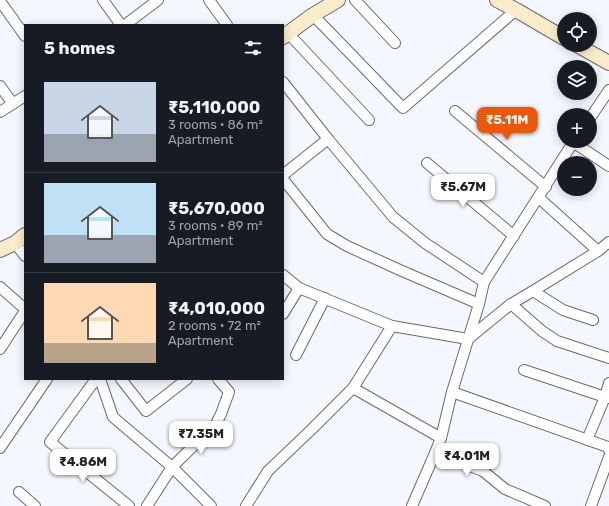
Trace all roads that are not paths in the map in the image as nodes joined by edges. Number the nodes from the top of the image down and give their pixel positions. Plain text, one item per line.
1 (103, 0) edge
2 (158, 0) edge
3 (209, 0) edge
4 (338, 0) edge
5 (355, 0) edge
6 (0, 1) edge
7 (507, 3) edge
8 (313, 15) junction
9 (120, 24) edge
10 (125, 24) edge
11 (226, 24) edge
12 (557, 34) edge
13 (24, 35) edge
14 (286, 35) edge
15 (395, 43) dead end
16 (589, 52) edge
17 (609, 63) edge
18 (284, 83) edge
19 (0, 86) edge
20 (609, 90) edge
21 (24, 97) edge
22 (13, 104) junction
23 (597, 108) edge
24 (455, 111) dead end
25 (0, 112) edge
26 (369, 120) dead end
27 (328, 139) junction
28 (570, 148) edge
29 (583, 148) edge
30 (427, 163) dead end
31 (609, 166) edge
32 (284, 174) edge
33 (284, 180) edge
34 (546, 187) junction
35 (539, 198) junction
36 (514, 236) junction
37 (20, 239) edge
38 (609, 242) edge
39 (0, 250) edge
40 (598, 251) junction
41 (24, 253) edge
42 (284, 276) edge
43 (484, 282) junction
44 (0, 287) edge
45 (299, 288) junction
46 (533, 292) junction
47 (325, 298) junction
48 (479, 304) junction
49 (511, 304) junction
50 (24, 309) edge
51 (24, 312) edge
52 (284, 312) edge
53 (593, 320) dead end
54 (392, 326) junction
55 (468, 339) junction
56 (0, 349) edge
57 (296, 355) dead end
58 (609, 358) edge
59 (524, 370) dead end
60 (46, 380) edge
61 (95, 380) edge
62 (100, 380) edge
63 (122, 380) edge
64 (186, 380) edge
65 (219, 380) edge
66 (609, 383) edge
67 (353, 388) junction
68 (452, 392) junction
69 (607, 397) edge
70 (441, 438) junction
71 (587, 440) junction
72 (0, 448) edge
73 (609, 450) edge
74 (435, 453) junction
75 (609, 457) edge
76 (172, 467) junction
77 (18, 492) dead end
78 (35, 506) edge
79 (129, 506) edge
80 (147, 506) edge
81 (211, 506) edge
82 (246, 506) edge
83 (412, 506) edge
84 (544, 506) edge
85 (591, 506) edge

1 - 9 street
2 - 10 street
3 - 11 street
4 - 8 main road
5 - 15 street
6 - 13 street
7 - 8 street
7 - 12 main road
8 - 14 main road
14 - 26 street
16 - 17 main road
18 - 27 street
19 - 22 street
20 - 23 street
21 - 22 street
22 - 25 street
24 - 34 street
27 - 32 street
27 - 43 street
28 - 34 street
29 - 31 street
30 - 36 street
33 - 48 street
34 - 35 street
35 - 36 street
35 - 40 street
36 - 43 street
37 - 39 main road
37 - 41 street
38 - 40 street
40 - 46 street
42 - 45 street
43 - 48 street
44 - 50 street
45 - 47 street
45 - 52 street
46 - 49 street
46 - 53 street
47 - 54 street
47 - 57 street
48 - 55 street
49 - 55 street
49 - 58 street
51 - 56 street
54 - 55 street
54 - 67 street
55 - 68 street
59 - 69 street
60 - 72 street
61 - 79 street
62 - 76 street
63 - 64 street
65 - 76 street
66 - 69 street
67 - 70 street
67 - 82 street
68 - 70 street
68 - 71 street
69 - 71 street
70 - 74 street
71 - 73 street
74 - 83 street
74 - 84 street
75 - 85 street
76 - 80 street
76 - 81 street
77 - 78 street

